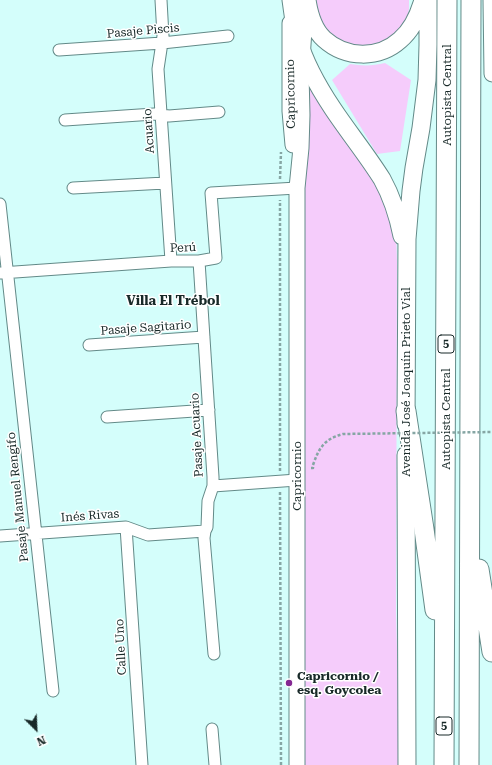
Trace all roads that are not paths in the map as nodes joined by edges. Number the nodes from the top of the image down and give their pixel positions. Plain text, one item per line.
1 (161, 0) edge
2 (291, 0) edge
3 (306, 0) edge
4 (423, 0) edge
5 (428, 0) edge
6 (447, 0) edge
7 (471, 0) edge
8 (491, 0) edge
9 (228, 36) dead end
10 (162, 43) junction
11 (59, 50) dead end
12 (302, 51) junction
13 (492, 74) edge
14 (219, 112) dead end
15 (161, 115) junction
16 (65, 120) dead end
17 (165, 183) junction
18 (74, 188) dead end
19 (297, 188) junction
20 (0, 204) edge
21 (171, 261) junction
22 (199, 261) junction
23 (406, 262) junction
24 (4, 272) edge
25 (204, 337) junction
26 (89, 345) dead end
27 (209, 410) junction
28 (406, 411) junction
29 (107, 417) dead end
30 (297, 480) junction
31 (212, 486) junction
32 (470, 510) junction
33 (126, 527) junction
34 (205, 531) junction
35 (36, 533) junction
36 (0, 536) edge
37 (492, 652) edge
38 (214, 654) dead end
39 (445, 687) junction
40 (53, 691) dead end
41 (212, 728) dead end
42 (142, 765) edge
43 (215, 765) edge
44 (297, 765) edge
45 (407, 765) edge
46 (444, 765) edge
47 (469, 765) edge

1 - 10 street, Acuario
2 - 12 main road
2 - 19 street, Capricornio
3 - 4 main road
3 - 12 street, Capricornio
5 - 23 main road, Avenida José Joaquín Prieto Vial
6 - 39 highway, Autopista Central / 5
7 - 32 highway, Autopista Central / 5
8 - 13 street
9 - 10 street, Pasaje Piscis
10 - 11 street, Pasaje Piscis
10 - 15 street, Acuario
12 - 19 street, Capricornio
12 - 23 main road
14 - 15 street
15 - 16 street
15 - 17 street, Acuario
17 - 18 street
17 - 21 street, Acuario
19 - 22 street, Perú
19 - 30 street, Capricornio
20 - 24 street, Pasaje Manuel Rengifo
21 - 22 street, Perú
21 - 24 street, Perú
22 - 25 street, Pasaje Acuario
23 - 28 main road, Avenida José Joaquín Prieto Vial
24 - 35 street, Pasaje Manuel Rengifo
25 - 26 street, Pasaje Sagitario
25 - 27 street, Pasaje Acuario
27 - 29 street
27 - 31 street, Pasaje Acuario
28 - 39 highway
28 - 45 main road, Avenida José Joaquín Prieto Vial
30 - 31 street
30 - 44 street, Capricornio
31 - 34 street, Pasaje Acuario
32 - 37 highway
32 - 47 highway, Autopista Central / 5
33 - 34 street, Inés Rivas
33 - 35 street, Inés Rivas
33 - 42 street, Calle Uno
34 - 38 street, Pasaje Acuario
35 - 36 street, Inés Rivas
35 - 40 street, Pasaje Manuel Rengifo
39 - 46 highway, Autopista Central / 5
41 - 43 street

